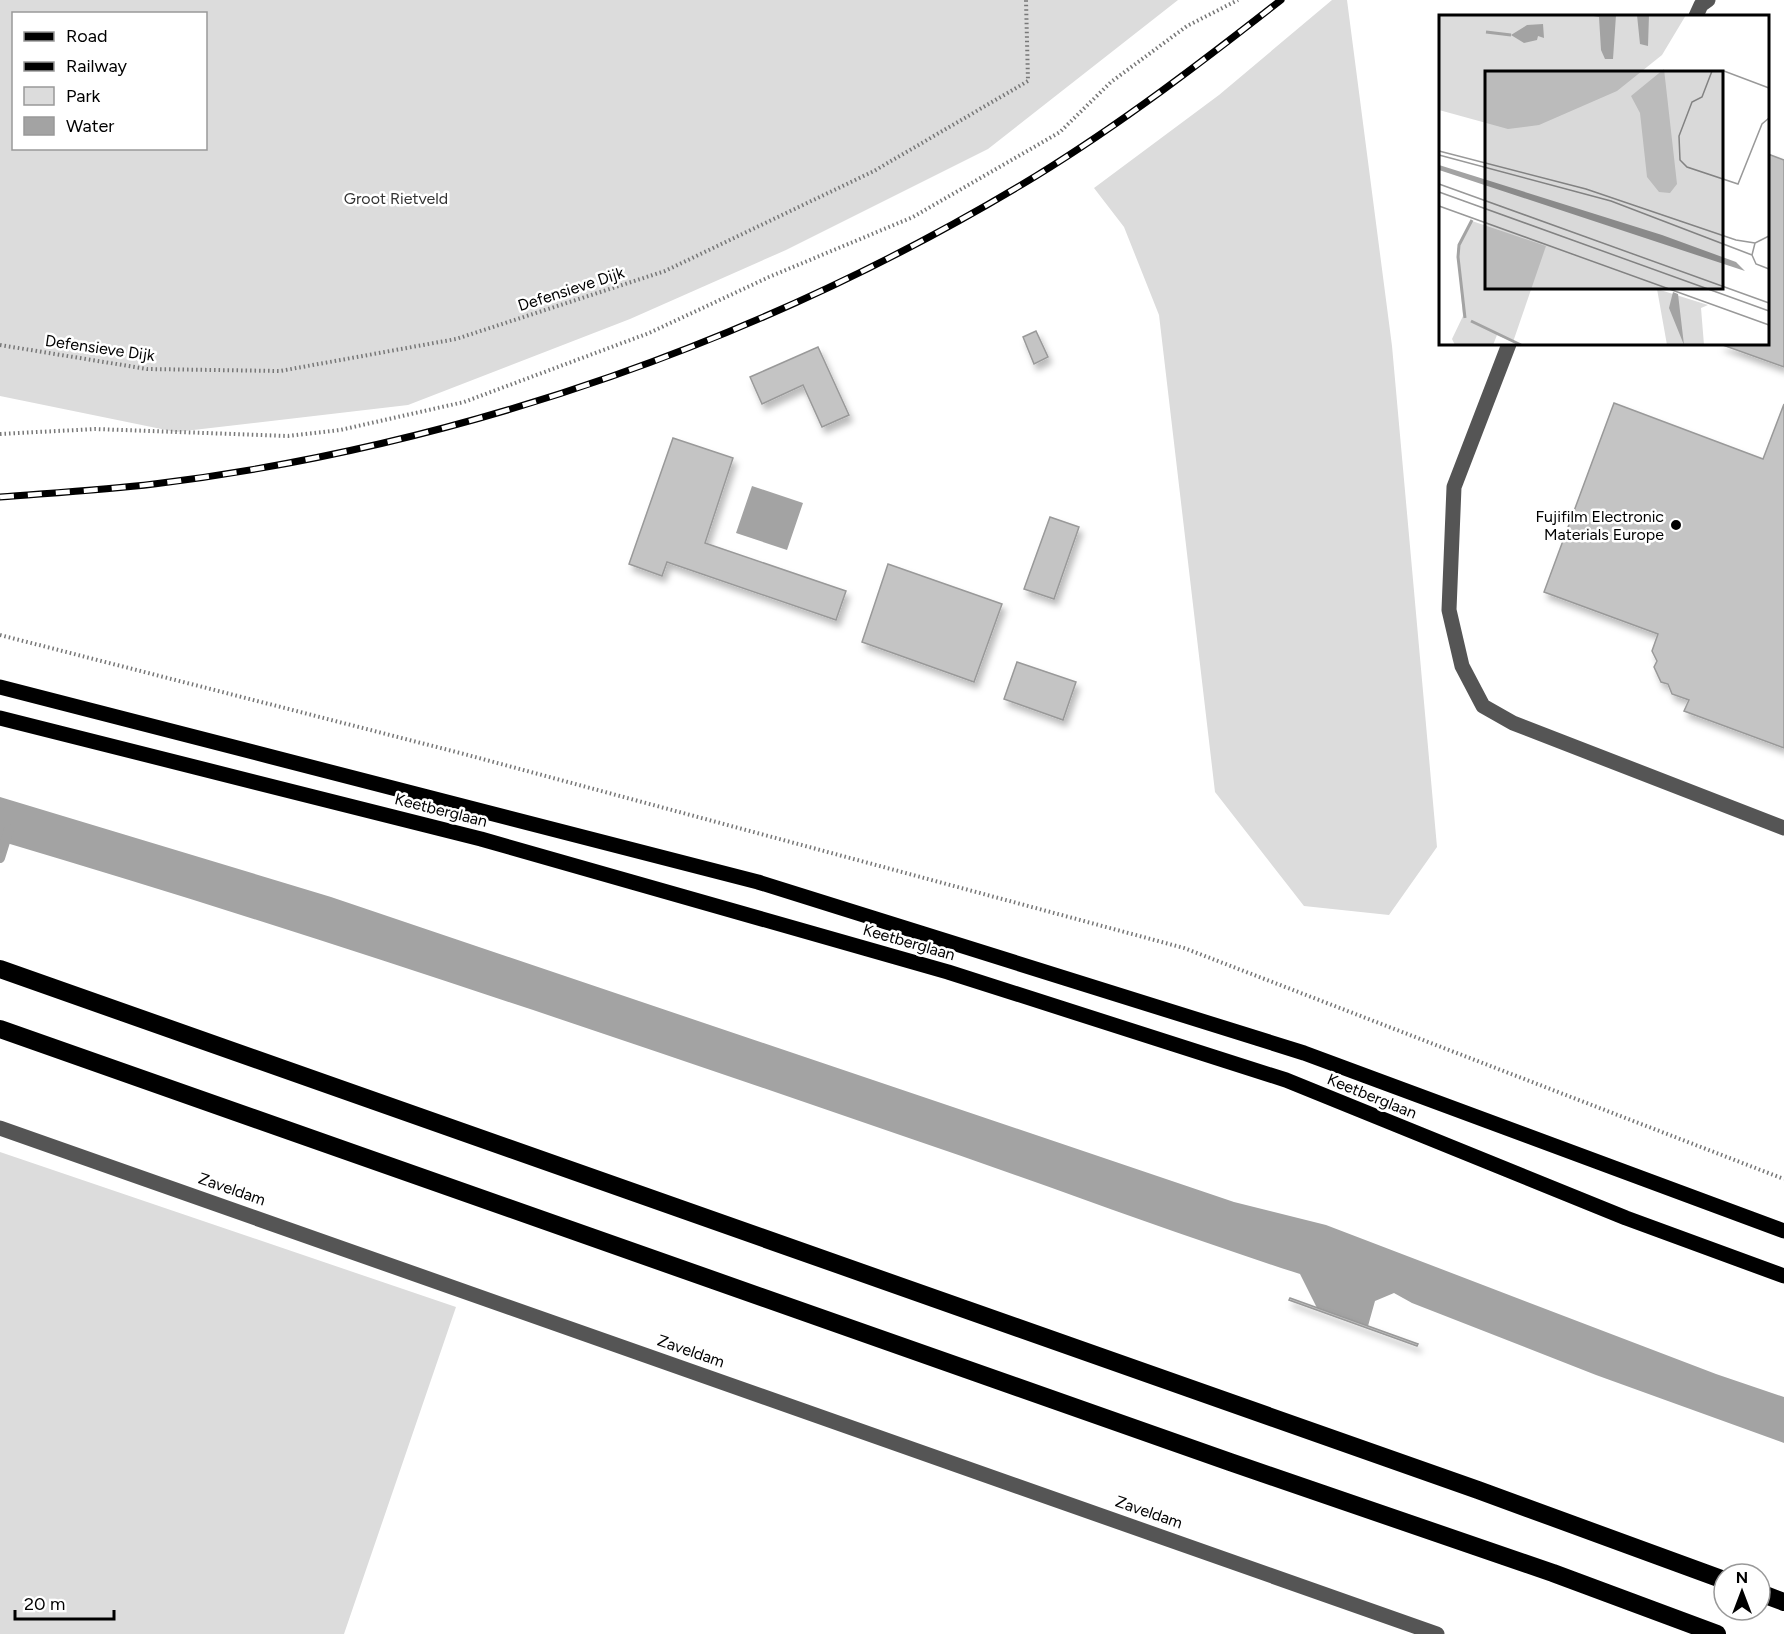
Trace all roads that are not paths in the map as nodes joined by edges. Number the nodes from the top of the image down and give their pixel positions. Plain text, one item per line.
1 (1708, 0) edge
2 (1696, 15) edge
3 (1509, 345) edge
4 (0, 687) edge
5 (0, 718) edge
6 (1784, 828) edge
7 (0, 969) edge
8 (0, 1029) edge
9 (0, 1128) edge
10 (1784, 1231) edge
11 (1784, 1276) edge
12 (1712, 1576) edge
13 (1437, 1634) edge
14 (1718, 1634) edge

1 - 2 street
3 - 6 street
4 - 10 main road, Keetberglaan
5 - 11 main road, Keetberglaan
7 - 12 highway
8 - 14 highway
9 - 13 street, Zaveldam

